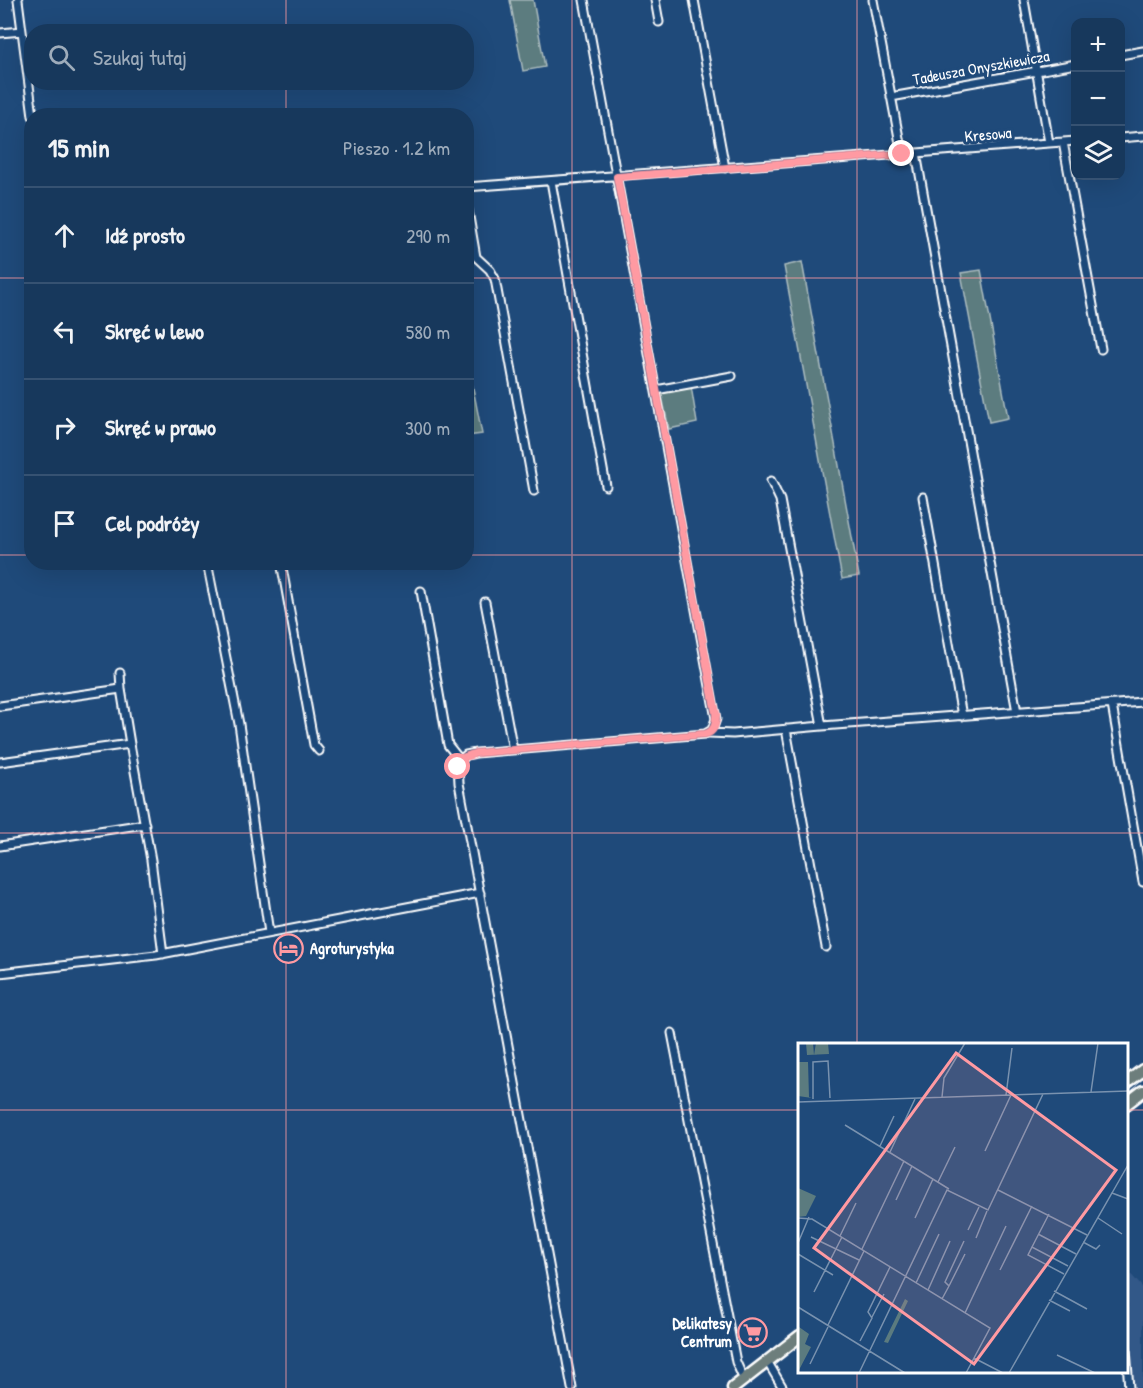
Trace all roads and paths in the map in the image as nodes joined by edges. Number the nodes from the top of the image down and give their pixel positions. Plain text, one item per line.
1 (18, 0) edge
2 (584, 0) edge
3 (655, 0) edge
4 (694, 0) edge
5 (873, 0) edge
6 (1024, 0) edge
7 (659, 22) dead end
8 (22, 30) junction
9 (0, 33) edge
10 (24, 46) edge
11 (1143, 51) edge
12 (1125, 54) edge
13 (1071, 65) edge
14 (1037, 71) junction
15 (30, 90) edge
16 (891, 97) junction
17 (32, 108) edge
18 (1143, 136) edge
19 (1125, 138) edge
20 (1071, 141) edge
21 (1064, 142) junction
22 (1050, 143) junction
23 (916, 153) junction
24 (902, 154) junction
25 (725, 168) junction
26 (617, 177) junction
27 (551, 181) junction
28 (474, 187) edge
29 (474, 245) edge
30 (1101, 349) dead end
31 (732, 376) dead end
32 (656, 390) junction
33 (771, 481) dead end
34 (606, 486) dead end
35 (534, 491) dead end
36 (923, 497) dead end
37 (209, 570) edge
38 (282, 570) edge
39 (422, 591) dead end
40 (485, 602) dead end
41 (120, 673) dead end
42 (122, 689) junction
43 (1143, 702) edge
44 (1112, 705) junction
45 (0, 706) edge
46 (1017, 712) junction
47 (962, 716) junction
48 (822, 726) junction
49 (786, 729) junction
50 (708, 733) junction
51 (130, 744) junction
52 (513, 750) junction
53 (319, 751) dead end
54 (460, 760) junction
55 (0, 762) edge
56 (145, 824) junction
57 (0, 846) edge
58 (1143, 882) edge
59 (480, 893) junction
60 (269, 933) junction
61 (826, 947) dead end
62 (163, 954) junction
63 (0, 973) edge
64 (672, 1032) dead end
65 (1143, 1070) edge
66 (1128, 1081) edge
67 (1143, 1091) edge
68 (1128, 1102) edge
69 (798, 1338) edge
70 (767, 1361) junction
71 (1128, 1373) edge
72 (744, 1380) junction
73 (572, 1388) edge
74 (733, 1388) edge
75 (783, 1388) edge
76 (1129, 1388) edge

1 - 8 street
2 - 26 street
3 - 7 street
4 - 25 street
5 - 16 street
6 - 14 street
8 - 9 street
8 - 10 street
11 - 12 street
13 - 14 street, Tadeusza Onyszkiewicza
14 - 16 street, Tadeusza Onyszkiewicza
14 - 22 street
15 - 17 street
16 - 24 street
18 - 19 street
20 - 21 street, Kresowa
21 - 22 street, Kresowa
21 - 30 street
22 - 23 street, Kresowa
23 - 24 street, Kresowa
23 - 46 street
24 - 25 street, Kresowa
25 - 26 street, Kresowa
26 - 27 street, Kresowa
26 - 32 street
27 - 28 street, Kresowa
27 - 34 street
29 - 35 street
31 - 32 street
32 - 50 street
33 - 48 street
36 - 47 street
37 - 60 street
38 - 53 street
39 - 54 street
40 - 52 street
41 - 42 street
42 - 45 street
42 - 51 street
43 - 44 street
44 - 46 street
44 - 58 street
46 - 47 street
47 - 48 street
48 - 49 street
49 - 50 street
49 - 61 street
50 - 52 street
51 - 55 street
51 - 56 street
52 - 54 street
54 - 59 street
56 - 57 street
56 - 62 street
59 - 60 street
59 - 73 street
60 - 62 street
62 - 63 street
64 - 72 street
65 - 66 main road
67 - 68 main road
69 - 70 main road
70 - 72 main road
70 - 75 street
71 - 76 street
72 - 74 main road

